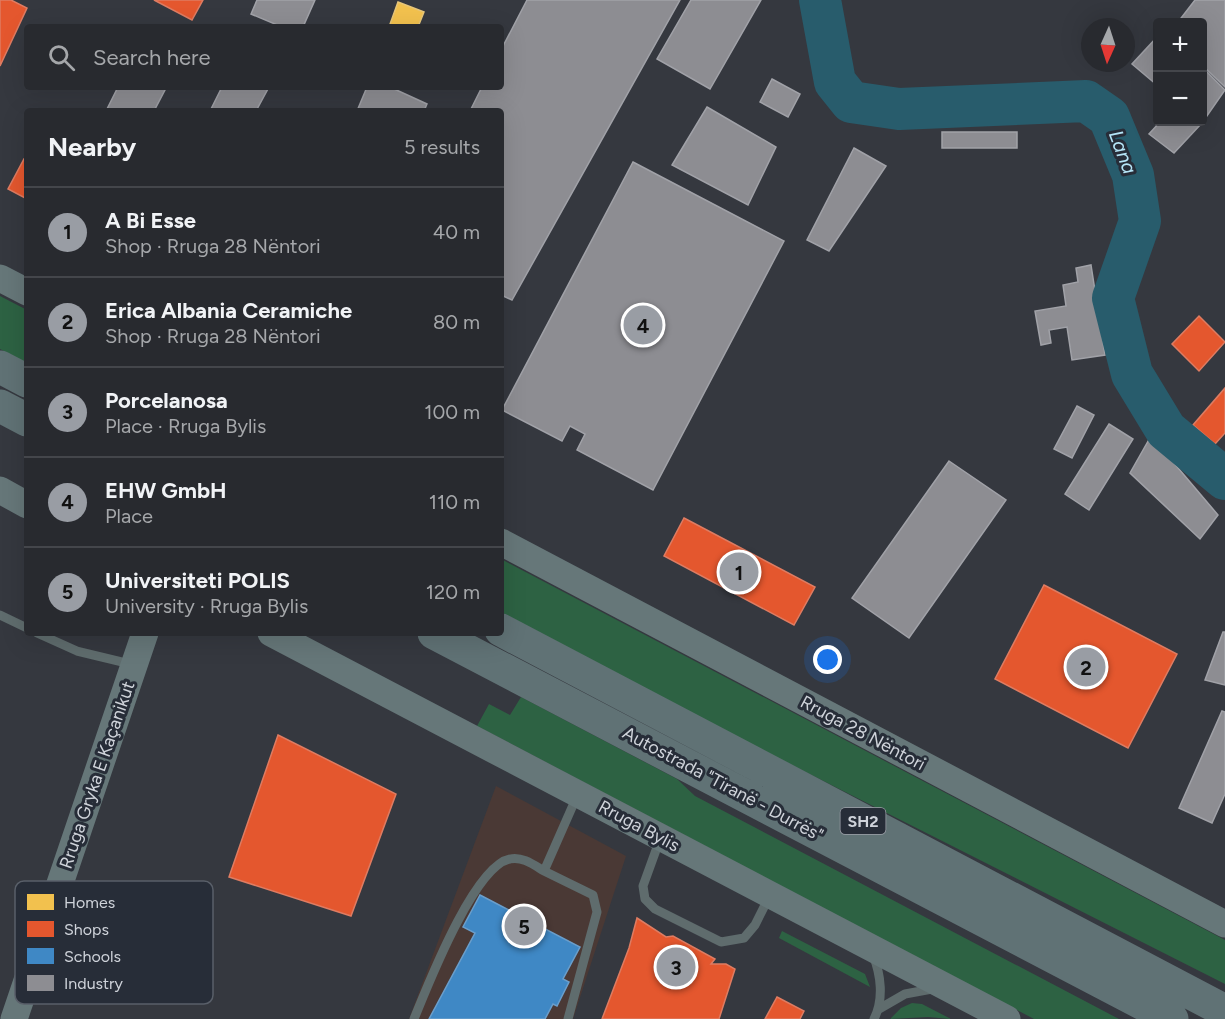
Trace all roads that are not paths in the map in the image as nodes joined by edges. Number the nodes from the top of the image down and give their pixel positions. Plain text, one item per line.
1 (0, 278) edge
2 (24, 290) edge
3 (0, 367) edge
4 (24, 379) edge
5 (0, 406) edge
6 (24, 418) edge
7 (0, 490) edge
8 (24, 503) edge
9 (504, 544) edge
10 (0, 615) edge
11 (24, 627) edge
12 (504, 632) edge
13 (44, 636) edge
14 (144, 636) edge
15 (277, 636) edge
16 (440, 636) edge
17 (133, 665) junction
18 (684, 764) junction
19 (578, 794) junction
20 (661, 837) junction
21 (544, 871) junction
22 (60, 881) edge
23 (770, 895) junction
24 (1225, 924) edge
25 (870, 948) junction
26 (948, 988) junction
27 (19, 1004) edge
28 (879, 1009) junction
29 (1225, 1011) edge
30 (14, 1019) edge
31 (414, 1019) edge
32 (568, 1019) edge
33 (874, 1019) edge
34 (1006, 1019) edge
35 (1136, 1019) edge
36 (1172, 1019) edge

1 - 2 main road
3 - 4 highway
5 - 6 highway
7 - 8 main road
9 - 24 main road, Rruga 28 Nëntori
10 - 11 lane
12 - 29 highway, Autostrada "Tiranë - Durrës" / SH2
13 - 17 lane
14 - 17 main road, Rruga Gryka E Kaçanikut
15 - 19 main road, Rruga Bylis
16 - 18 highway, Autostrada "Tiranë - Durrës" / SH2
17 - 22 main road, Rruga Gryka E Kaçanikut
18 - 35 highway
18 - 36 highway, Autostrada "Tiranë - Durrës" / SH2
19 - 20 main road, Rruga Bylis
19 - 21 lane
20 - 23 main road, Rruga Bylis
20 - 23 lane
21 - 31 lane
21 - 32 lane
23 - 25 main road, Rruga Bylis
25 - 26 main road, Rruga Bylis
25 - 28 lane
26 - 28 lane
26 - 34 main road, Rruga Bylis
27 - 30 main road, Rruga Gryka E Kaçanikut
28 - 33 lane

